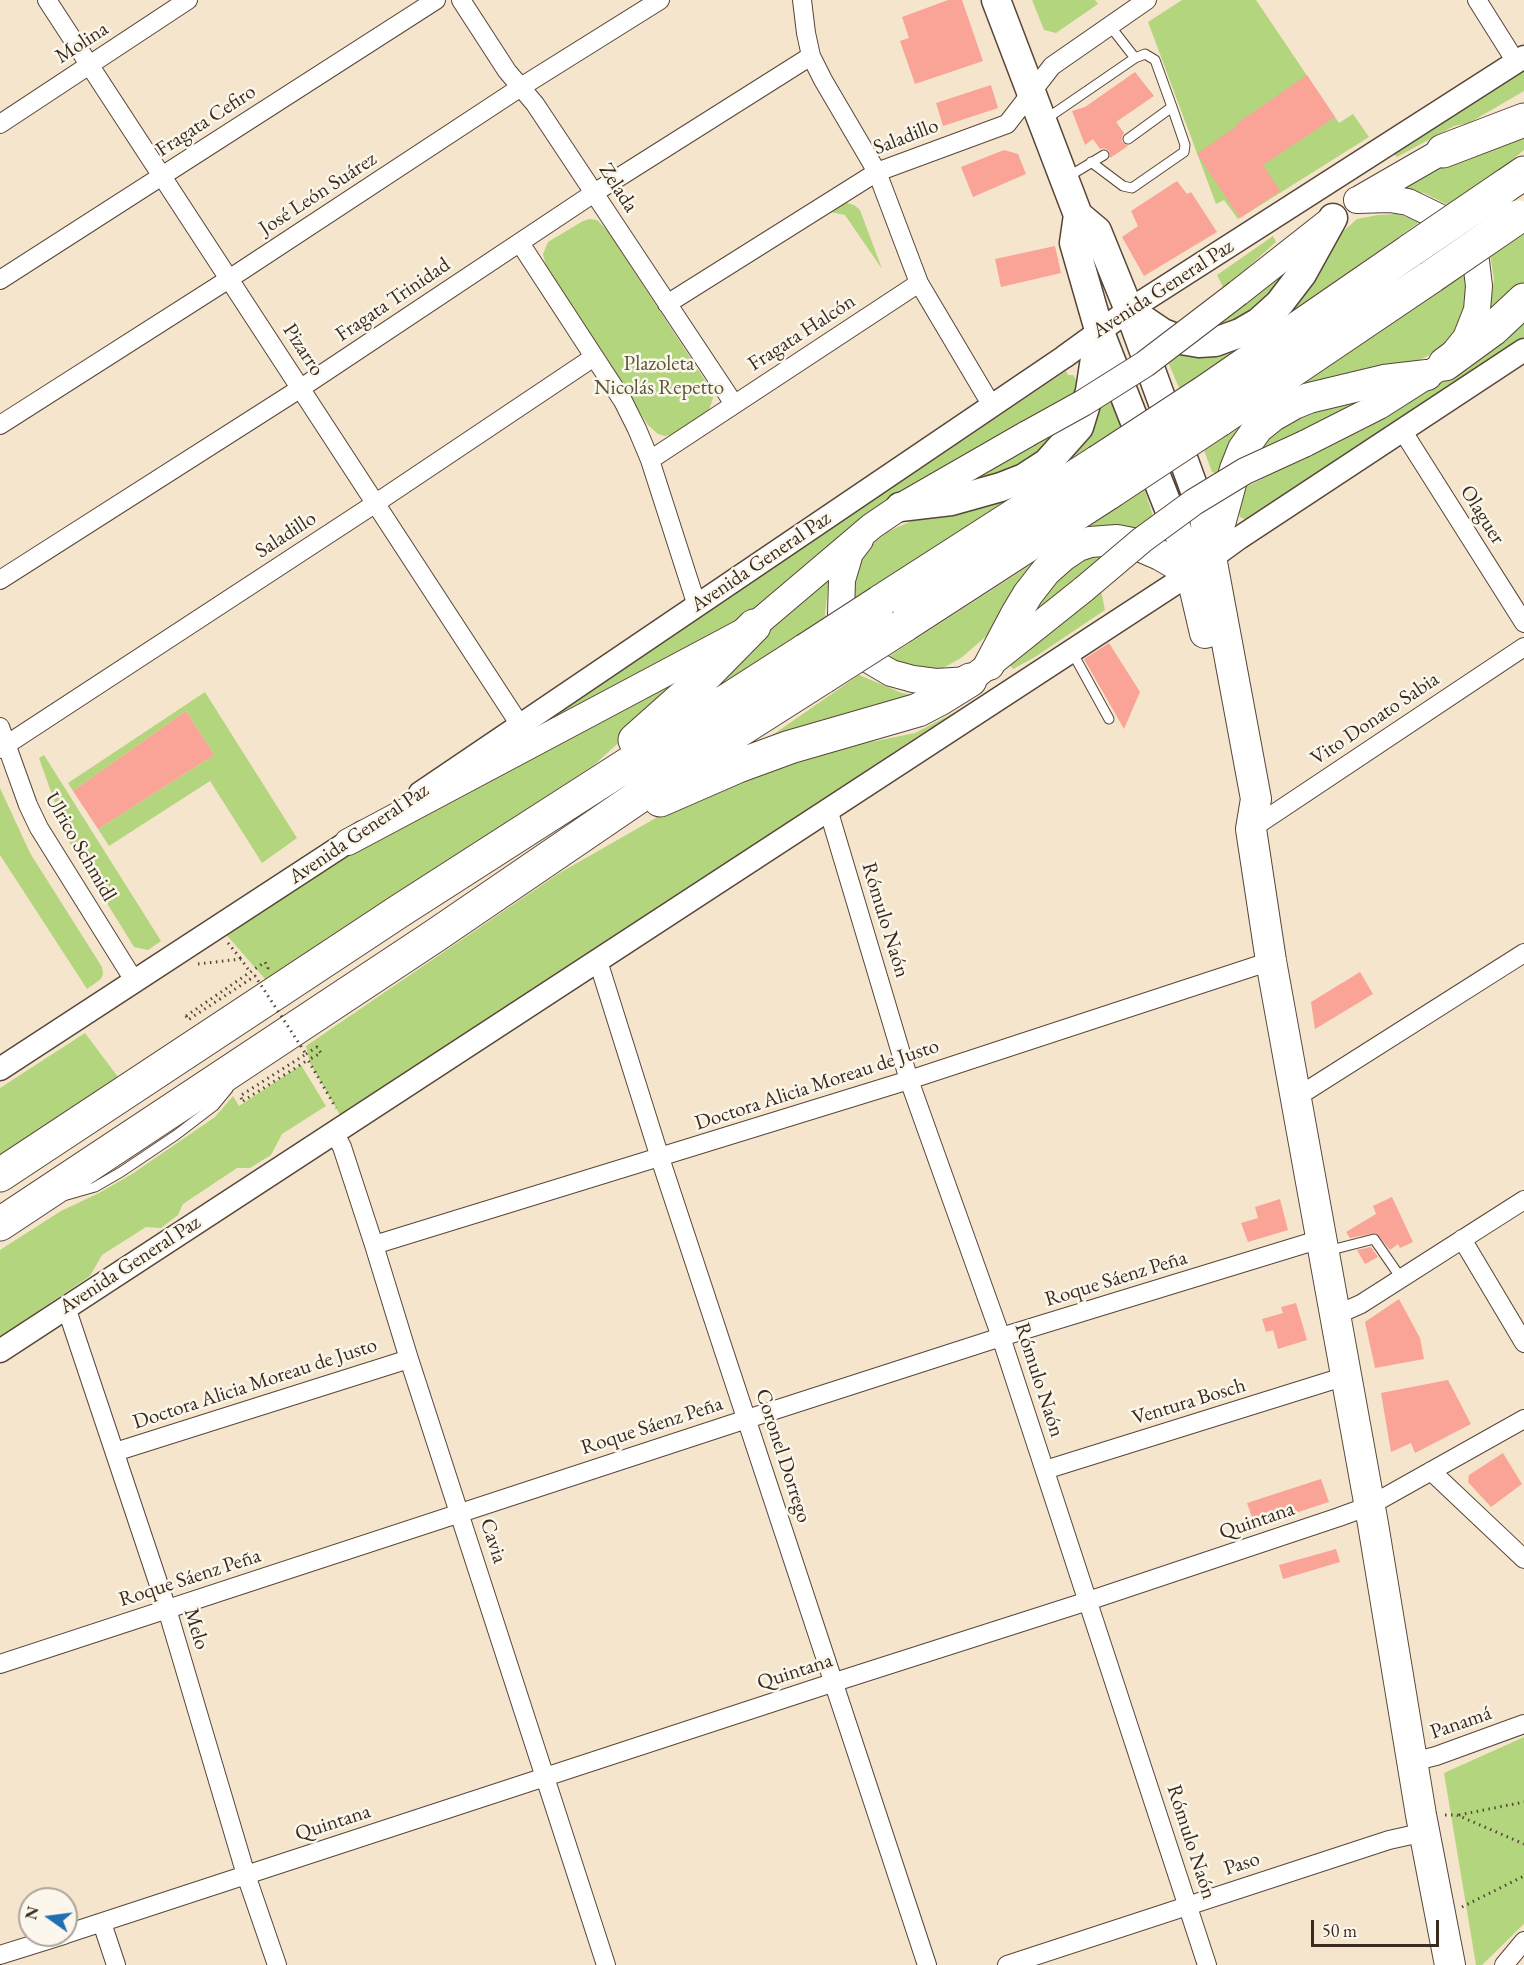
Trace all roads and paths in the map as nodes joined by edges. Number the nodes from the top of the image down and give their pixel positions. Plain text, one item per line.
1 (47, 0) edge
2 (188, 0) edge
3 (436, 0) edge
4 (461, 0) edge
5 (660, 0) edge
6 (802, 0) edge
7 (996, 0) edge
8 (1147, 0) edge
9 (1477, 0) edge
10 (1110, 26) junction
11 (811, 56) junction
12 (1135, 58) junction
13 (1520, 59) edge
14 (89, 65) junction
15 (521, 87) junction
16 (1030, 92) junction
17 (1524, 102) edge
18 (1172, 107) junction
19 (1524, 120) edge
20 (1042, 122) junction
21 (0, 124) edge
22 (1128, 139) dead end
23 (1443, 151) junction
24 (1104, 155) dead end
25 (1091, 162) junction
26 (877, 172) junction
27 (161, 176) junction
28 (1064, 180) junction
29 (1515, 180) edge
30 (594, 193) junction
31 (1357, 200) junction
32 (1078, 215) junction
33 (1521, 215) edge
34 (1333, 218) junction
35 (520, 243) junction
36 (229, 279) junction
37 (0, 280) edge
38 (919, 283) junction
39 (1524, 300) edge
40 (668, 304) junction
41 (1129, 310) junction
42 (1099, 330) junction
43 (1524, 351) edge
44 (594, 357) junction
45 (1436, 369) junction
46 (301, 388) junction
47 (734, 404) junction
48 (992, 406) junction
49 (1212, 406) junction
50 (0, 425) edge
51 (1402, 430) junction
52 (650, 460) junction
53 (376, 503) junction
54 (900, 507) junction
55 (872, 526) junction
56 (1201, 565) junction
57 (0, 580) edge
58 (697, 606) junction
59 (1524, 623) edge
60 (754, 626) junction
61 (1524, 647) edge
62 (1071, 650) junction
63 (980, 673) junction
64 (1109, 719) dead end
65 (520, 724) junction
66 (0, 727) edge
67 (4, 747) edge
68 (573, 799) junction
69 (828, 809) junction
70 (1251, 829) junction
71 (581, 834) junction
72 (348, 842) junction
73 (1521, 960) edge
74 (598, 961) junction
75 (1271, 961) junction
76 (187, 965) dead end
77 (263, 971) dead end
78 (250, 972) junction
79 (135, 982) junction
80 (308, 1053) junction
81 (308, 1060) junction
82 (0, 1069) edge
83 (909, 1080) junction
84 (1296, 1095) junction
85 (340, 1128) junction
86 (660, 1158) junction
87 (0, 1175) edge
88 (1524, 1200) edge
89 (11, 1216) edge
90 (1462, 1239) junction
91 (374, 1245) junction
92 (1322, 1245) junction
93 (1401, 1278) junction
94 (66, 1307) junction
95 (1334, 1316) junction
96 (1001, 1337) junction
97 (1524, 1343) edge
98 (0, 1351) edge
99 (409, 1359) junction
100 (1346, 1376) junction
101 (747, 1419) junction
102 (1524, 1419) edge
103 (115, 1452) junction
104 (1045, 1470) junction
105 (1431, 1471) junction
106 (1369, 1506) junction
107 (460, 1513) junction
108 (1524, 1559) edge
109 (1088, 1601) junction
110 (166, 1609) junction
111 (0, 1664) edge
112 (835, 1682) junction
113 (1524, 1724) edge
114 (1412, 1762) junction
115 (546, 1778) junction
116 (1524, 1800) edge
117 (1457, 1815) junction
118 (1423, 1824) junction
119 (1524, 1844) edge
120 (246, 1875) junction
121 (1524, 1876) edge
122 (1189, 1906) junction
123 (1441, 1918) junction
124 (102, 1923) junction
125 (78, 1931) edge
126 (1524, 1941) edge
127 (26, 1947) edge
128 (0, 1955) edge
129 (116, 1965) edge
130 (277, 1965) edge
131 (606, 1965) edge
132 (927, 1965) edge
133 (1007, 1965) edge
134 (1207, 1965) edge
135 (1450, 1965) edge
136 (1504, 1965) edge

1 - 14 street, Pizarro
2 - 14 street, Molina
3 - 27 street, Fragata Cefiro
4 - 15 street, Zelada
5 - 15 street, José León Suárez
6 - 11 street
7 - 16 main road
8 - 10 street, Saladillo
9 - 13 street
10 - 12 lane
10 - 16 street, Saladillo
11 - 26 street
11 - 30 street, Fragata Trinidad
12 - 18 lane
12 - 20 lane
13 - 41 street, Avenida General Paz
14 - 21 street, Molina
14 - 27 street, Pizarro
15 - 30 street, Zelada
15 - 36 street, José León Suárez
16 - 20 main road
16 - 26 street, Saladillo
17 - 23 main road
18 - 22 lane
18 - 25 lane
19 - 23 highway
20 - 28 main road
23 - 31 main road
24 - 25 lane
25 - 28 lane
26 - 38 street
26 - 40 street, Saladillo
27 - 36 street, Pizarro
27 - 37 street, Fragata Cefiro
28 - 32 main road
29 - 49 highway, bridge
30 - 35 street, Fragata Trinidad
30 - 40 street, Zelada
31 - 34 main road
31 - 45 main road
32 - 41 main road
32 - 42 main road
33 - 49 highway, bridge
34 - 41 main road
34 - 54 main road, bridge
35 - 44 street
35 - 46 street, Fragata Trinidad
36 - 46 street, Pizarro
36 - 50 street, José León Suárez
38 - 47 street, Fragata Halcón
38 - 48 street
39 - 45 highway
40 - 47 street, Zelada
41 - 42 street, Avenida General Paz
41 - 56 main road
42 - 48 street, Avenida General Paz
42 - 54 main road
42 - 56 main road
43 - 51 street, Avenida General Paz
44 - 52 street
44 - 53 street, Saladillo
45 - 56 highway
45 - 63 main road, bridge
46 - 53 street, Pizarro
46 - 57 street, Fragata Trinidad
47 - 52 street, Fragata Halcón
48 - 58 street, Avenida General Paz
49 - 68 highway, bridge
49 - 71 highway, bridge
51 - 56 street, Avenida General Paz
51 - 59 street, Olaguer
52 - 58 street
53 - 65 street, Pizarro
53 - 67 street, Saladillo
54 - 55 main road
55 - 60 main road
55 - 63 main road
56 - 62 street, Avenida General Paz
56 - 63 highway
56 - 70 highway
58 - 65 street, Avenida General Paz
60 - 68 highway
60 - 72 main road
61 - 70 street, Vito Donato Sabia
62 - 64 lane
62 - 69 street, Avenida General Paz
63 - 71 highway
65 - 72 street, Avenida General Paz
66 - 67 street, Ulrico Schmidl
67 - 79 street, Ulrico Schmidl
68 - 87 highway
69 - 74 street, Avenida General Paz
69 - 83 street, Rómulo Naón
70 - 75 highway
71 - 89 highway
72 - 79 street, Avenida General Paz
73 - 84 street
74 - 85 street, Avenida General Paz
74 - 86 street, Coronel Dorrego
75 - 83 street, Doctora Alicia Moreau de Justo
75 - 84 highway
76 - 78 path
77 - 78 path
78 - 80 path, bridge
79 - 82 street, Avenida General Paz
80 - 81 path
80 - 81 path, bridge
81 - 85 path
83 - 86 street, Doctora Alicia Moreau de Justo
83 - 96 street, Rómulo Naón
84 - 92 highway
85 - 91 street, Cavia
85 - 94 street, Avenida General Paz
86 - 91 street, Doctora Alicia Moreau de Justo
86 - 101 street, Coronel Dorrego
88 - 90 street
90 - 93 street
90 - 97 street
91 - 99 street, Cavia
92 - 93 lane
92 - 95 highway
92 - 96 street, Roque Sáenz Peña
93 - 95 street
94 - 98 street, Avenida General Paz
94 - 103 street, Melo
95 - 100 highway
96 - 101 street, Roque Sáenz Peña
96 - 104 street, Rómulo Naón
99 - 103 street, Doctora Alicia Moreau de Justo
99 - 107 street, Cavia
100 - 104 street, Ventura Bosch
100 - 106 highway
101 - 107 street, Roque Sáenz Peña
101 - 112 street, Coronel Dorrego
102 - 105 street, Quintana
103 - 110 street, Melo
104 - 109 street, Rómulo Naón
105 - 106 street, Quintana
105 - 108 street
106 - 109 street, Quintana
106 - 114 highway
107 - 110 street, Roque Sáenz Peña
107 - 115 street, Cavia
109 - 112 street, Quintana
109 - 122 street, Rómulo Naón
110 - 111 street, Roque Sáenz Peña
110 - 120 street, Melo
112 - 115 street, Quintana
112 - 132 street, Coronel Dorrego
113 - 114 street, Panamá
114 - 118 highway
115 - 120 street, Quintana
115 - 131 street, Cavia
116 - 117 path
117 - 118 path
117 - 119 path
118 - 122 street, Paso
118 - 123 highway
120 - 124 street, Quintana
120 - 130 street, Melo
121 - 123 path
122 - 133 street, Paso
122 - 134 street, Rómulo Naón
123 - 135 highway
124 - 125 street, Quintana
124 - 129 street
126 - 136 street
127 - 128 street, Quintana

